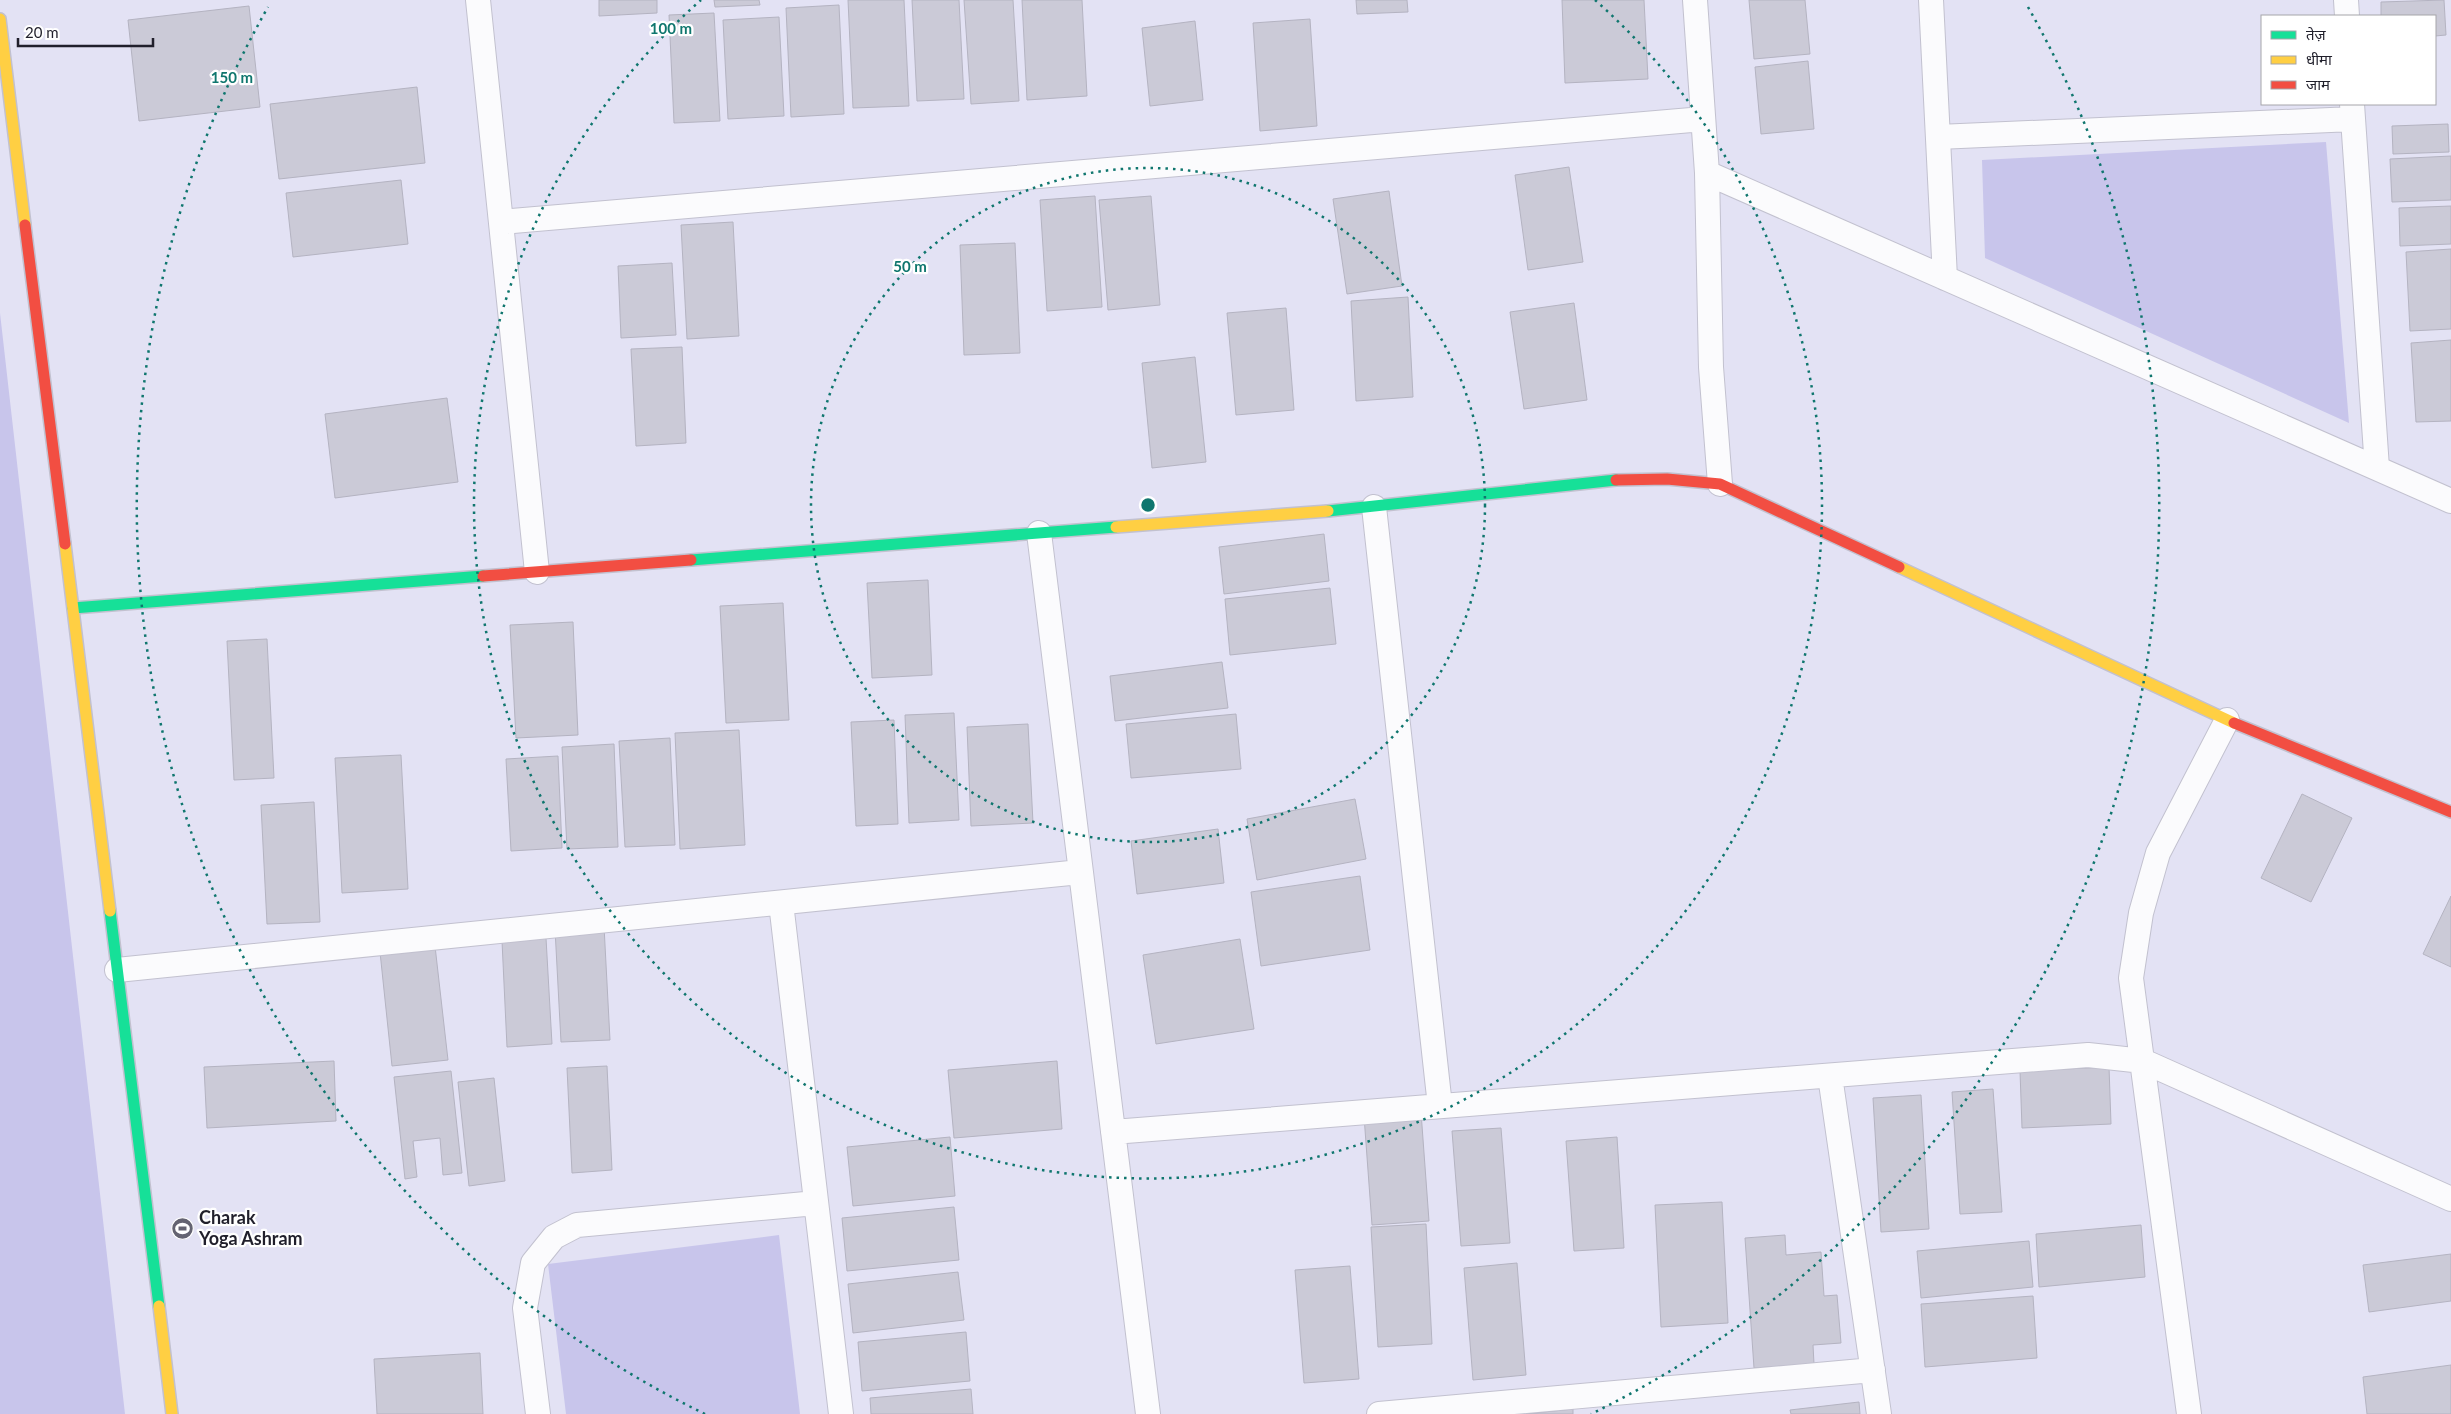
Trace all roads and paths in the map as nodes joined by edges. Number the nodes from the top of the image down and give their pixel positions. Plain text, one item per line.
1 (478, 0) edge
2 (1695, 0) edge
3 (1931, 0) edge
4 (2346, 0) edge
5 (2347, 15) edge
6 (0, 20) edge
7 (2353, 111) edge
8 (1703, 119) junction
9 (1938, 137) junction
10 (1707, 173) junction
11 (501, 222) junction
12 (1945, 278) junction
13 (2377, 468) junction
14 (1720, 484) junction
15 (2451, 501) edge
16 (1374, 507) junction
17 (1039, 533) junction
18 (537, 572) junction
19 (73, 608) junction
20 (2227, 720) junction
21 (2451, 812) edge
22 (1080, 872) junction
23 (781, 903) junction
24 (117, 970) junction
25 (2143, 1061) junction
26 (1830, 1076) junction
27 (1440, 1106) junction
28 (1113, 1132) junction
29 (2451, 1199) edge
30 (816, 1203) junction
31 (1873, 1370) junction
32 (1463, 1410) edge
33 (172, 1414) edge
34 (538, 1414) edge
35 (841, 1414) edge
36 (1148, 1414) edge
37 (1379, 1414) edge
38 (1880, 1414) edge
39 (2189, 1414) edge

1 - 11 lane
2 - 8 lane
3 - 9 lane
4 - 5 lane
6 - 19 street
7 - 9 lane
7 - 13 lane
8 - 10 lane
8 - 11 lane
9 - 12 lane
10 - 12 lane
10 - 14 lane
11 - 18 lane
12 - 13 lane
13 - 15 lane
14 - 16 street
14 - 20 street
16 - 17 street
16 - 27 lane
17 - 18 street
17 - 22 lane
18 - 19 street
19 - 24 street
20 - 21 street
20 - 25 lane
22 - 23 lane
22 - 28 lane
23 - 24 lane
23 - 30 lane
24 - 33 street
25 - 26 lane
25 - 29 lane
25 - 39 lane
26 - 27 lane
26 - 31 lane
27 - 28 lane
28 - 36 lane
30 - 34 lane
30 - 35 lane
31 - 32 lane
31 - 38 lane
32 - 37 lane

